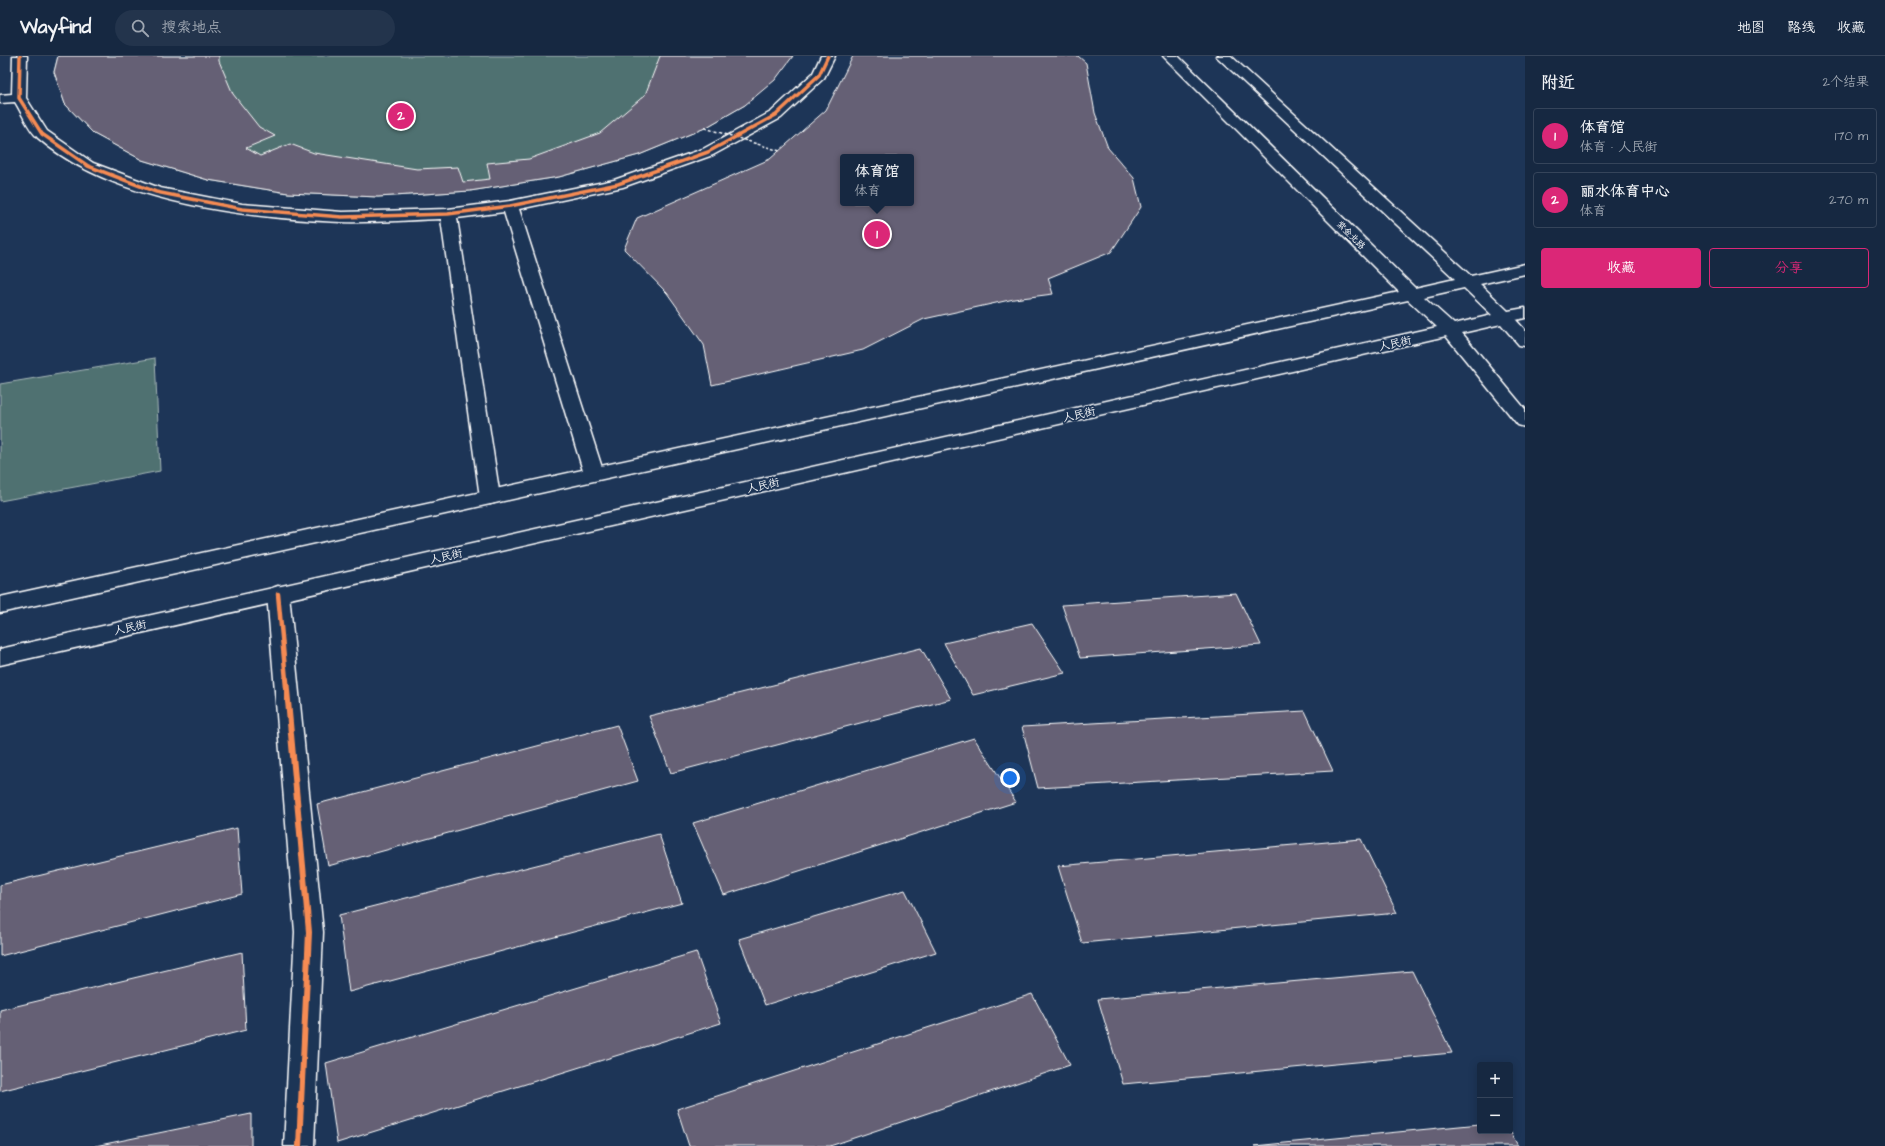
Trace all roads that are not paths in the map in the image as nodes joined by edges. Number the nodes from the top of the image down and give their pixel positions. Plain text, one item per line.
1 (20, 56) edge
2 (828, 56) edge
3 (1170, 56) edge
4 (1224, 56) edge
5 (19, 98) junction
6 (0, 99) edge
7 (510, 206) junction
8 (448, 214) junction
9 (1525, 270) edge
10 (1468, 282) junction
11 (1411, 294) junction
12 (1525, 313) edge
13 (1505, 318) junction
14 (1450, 330) junction
15 (1525, 341) edge
16 (1525, 421) edge
17 (594, 474) junction
18 (490, 497) junction
19 (278, 594) junction
20 (0, 605) edge
21 (0, 657) edge
22 (299, 1146) edge

1 - 5 main road
2 - 7 main road
3 - 11 main road, 紫金北路
4 - 10 main road
5 - 6 main road
5 - 8 main road
7 - 8 main road
7 - 17 main road
8 - 18 main road
9 - 10 main road
10 - 11 main road
10 - 13 main road
11 - 14 main road, 紫金北路
11 - 17 main road
12 - 13 main road, 人民街
13 - 14 main road, 人民街
13 - 15 main road
14 - 16 main road, 紫金北路
14 - 19 main road, 人民街
17 - 18 main road
18 - 20 main road
19 - 21 main road, 人民街
19 - 22 main road

